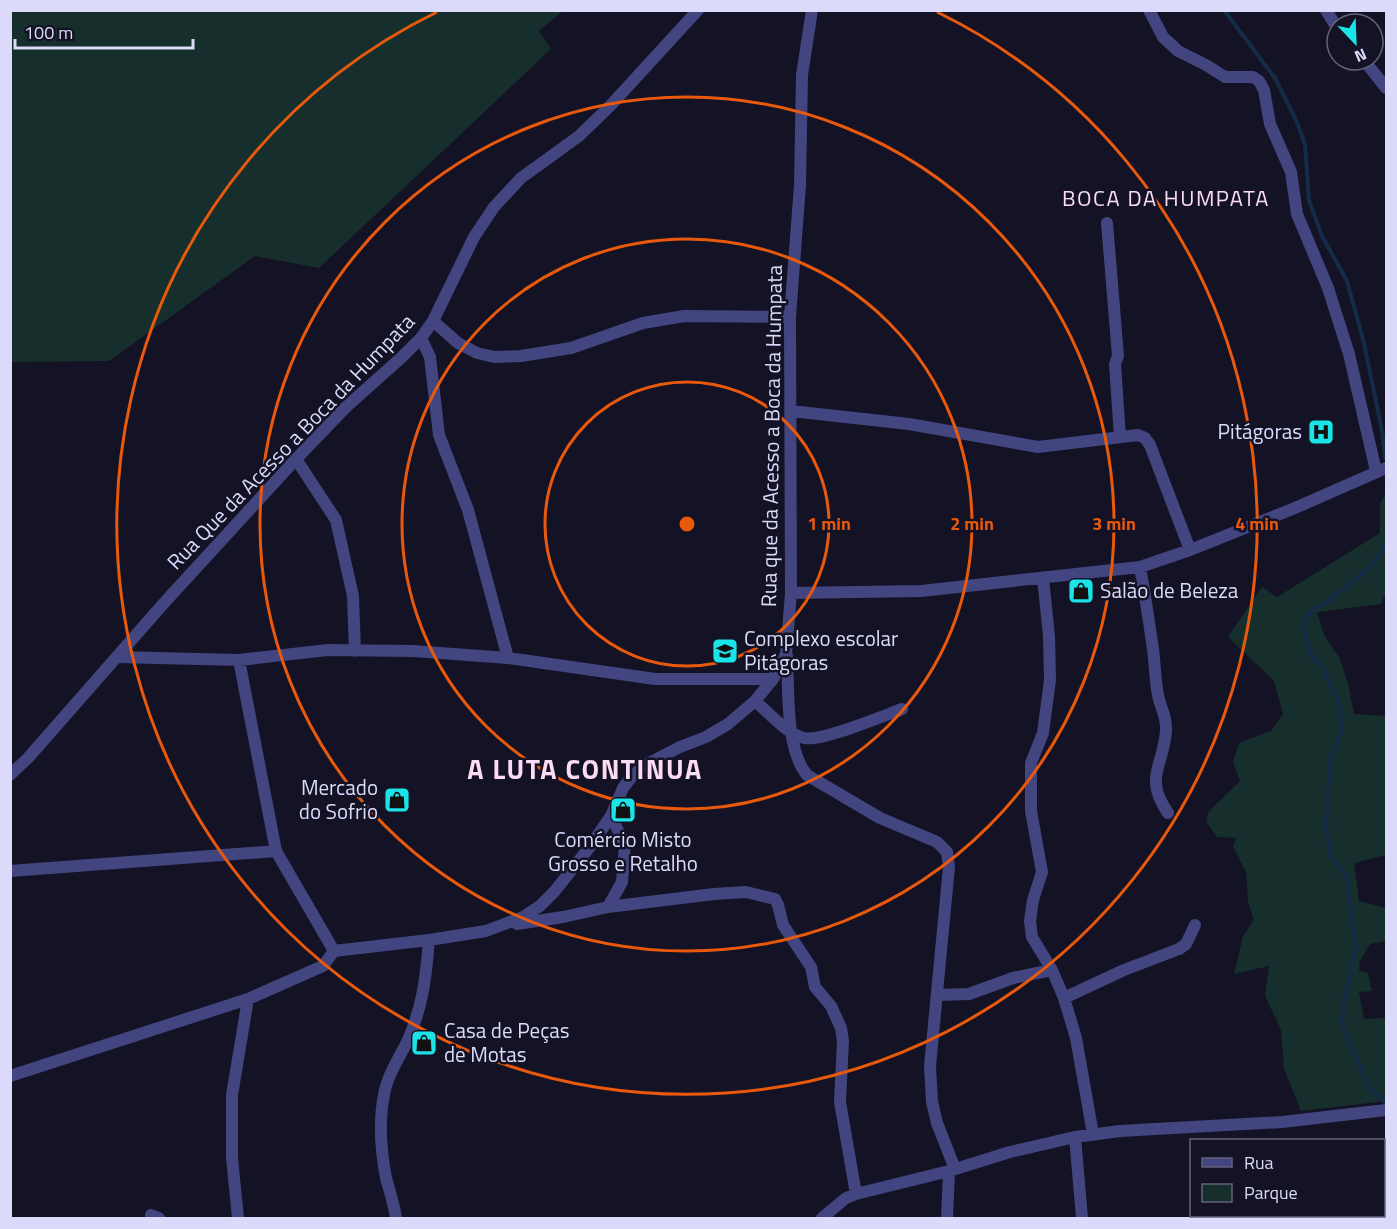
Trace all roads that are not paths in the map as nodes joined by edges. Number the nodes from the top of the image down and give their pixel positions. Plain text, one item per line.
1 (698, 10) edge
2 (812, 10) edge
3 (1149, 10) edge
4 (1373, 72) edge
5 (1386, 88) edge
6 (1107, 223) dead end
7 (790, 317) junction
8 (433, 321) junction
9 (421, 338) junction
10 (791, 411) junction
11 (1120, 436) junction
12 (296, 459) junction
13 (1381, 469) edge
14 (1190, 550) junction
15 (1140, 567) junction
16 (1043, 578) junction
17 (791, 593) junction
18 (355, 651) junction
19 (786, 654) junction
20 (117, 657) junction
21 (508, 658) junction
22 (239, 660) junction
23 (773, 679) junction
24 (755, 701) junction
25 (902, 710) dead end
26 (792, 732) junction
27 (10, 776) edge
28 (1168, 813) dead end
29 (611, 816) junction
30 (276, 851) junction
31 (10, 872) edge
32 (608, 907) junction
33 (1195, 925) dead end
34 (504, 926) junction
35 (429, 940) junction
36 (334, 951) junction
37 (1052, 970) junction
38 (938, 995) junction
39 (1064, 998) junction
40 (248, 999) junction
41 (10, 1076) edge
42 (1386, 1110) edge
43 (1093, 1134) junction
44 (1075, 1137) junction
45 (952, 1170) junction
46 (856, 1194) junction
47 (838, 1205) junction
48 (238, 1218) edge
49 (396, 1218) edge
50 (822, 1218) edge
51 (840, 1218) edge
52 (947, 1218) edge
53 (1082, 1218) edge

1 - 8 street, Rua Que da Acesso a Boca da Humpata
2 - 7 street, Rua que da Acesso a Boca da Humpata
3 - 13 street
4 - 5 street
6 - 11 street
7 - 8 street
7 - 10 street, Rua que da Acesso a Boca da Humpata
8 - 9 street, Rua Que da Acesso a Boca da Humpata
9 - 12 street, Rua Que da Acesso a Boca da Humpata
9 - 21 street
10 - 11 street
10 - 17 street, Rua que da Acesso a Boca da Humpata
11 - 14 street
12 - 18 street
12 - 20 street, Rua Que da Acesso a Boca da Humpata
13 - 14 street
14 - 15 street
15 - 16 street
15 - 28 street
16 - 17 street
16 - 37 street
17 - 19 street, Rua que da Acesso a Boca da Humpata
18 - 21 street
18 - 22 street
19 - 23 street, Rua que da Acesso a Boca da Humpata
19 - 26 street
20 - 22 street
20 - 27 street, Rua Que da Acesso a Boca da Humpata
21 - 23 street
22 - 30 street
23 - 24 street, Rua que da Acesso a Boca da Humpata
24 - 26 street
24 - 29 street, Rua que da Acesso a Boca da Humpata
25 - 26 street
26 - 38 street
29 - 32 street
29 - 34 street, Rua que da Acesso a Boca da Humpata
30 - 31 street
30 - 36 street
32 - 34 street
32 - 46 street
33 - 39 street
34 - 35 street
35 - 36 street
35 - 49 street
36 - 40 street
37 - 38 street
37 - 39 street
38 - 45 street
39 - 43 street
40 - 41 street
40 - 48 street
42 - 43 street
43 - 44 street
44 - 45 street
44 - 53 street
45 - 46 street
45 - 52 street
46 - 47 street
47 - 50 street
47 - 51 street

